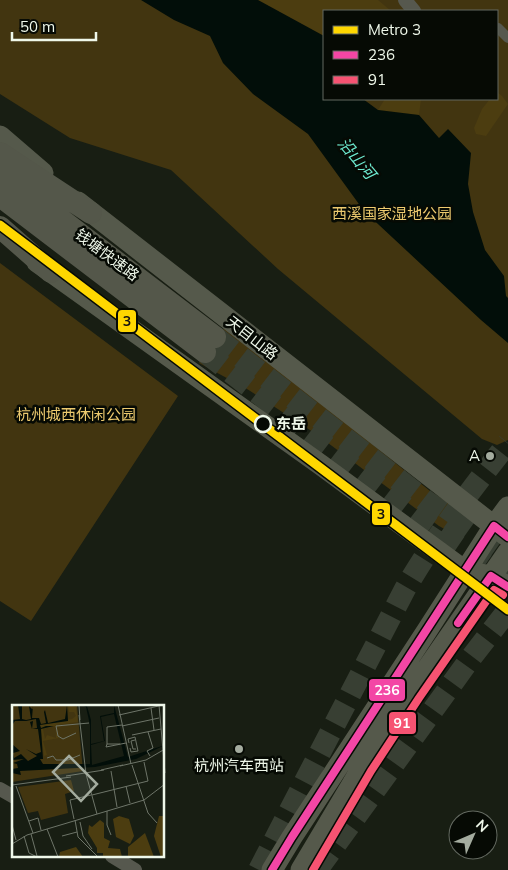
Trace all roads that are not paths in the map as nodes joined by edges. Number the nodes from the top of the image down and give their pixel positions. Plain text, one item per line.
1 (405, 0) edge
2 (413, 10) edge
3 (498, 28) edge
4 (508, 38) edge
5 (0, 136) edge
6 (0, 152) edge
7 (0, 174) edge
8 (0, 196) edge
9 (91, 213) junction
10 (0, 227) edge
11 (0, 236) edge
12 (51, 272) junction
13 (508, 507) edge
14 (501, 531) edge
15 (508, 552) edge
16 (465, 571) junction
17 (500, 582) edge
18 (0, 789) edge
19 (12, 796) edge
20 (115, 858) edge
21 (135, 870) edge
22 (272, 870) edge
23 (301, 870) edge

1 - 2 street
3 - 4 street
5 - 9 main road, 天目山路
6 - 9 highway
7 - 8 highway, 钱塘快速路
9 - 14 main road, 天目山路
10 - 12 highway
11 - 12 main road
12 - 16 main road
13 - 14 main road
14 - 16 main road
15 - 17 main road
16 - 17 main road
16 - 22 main road
17 - 23 main road
18 - 19 street
20 - 21 street

